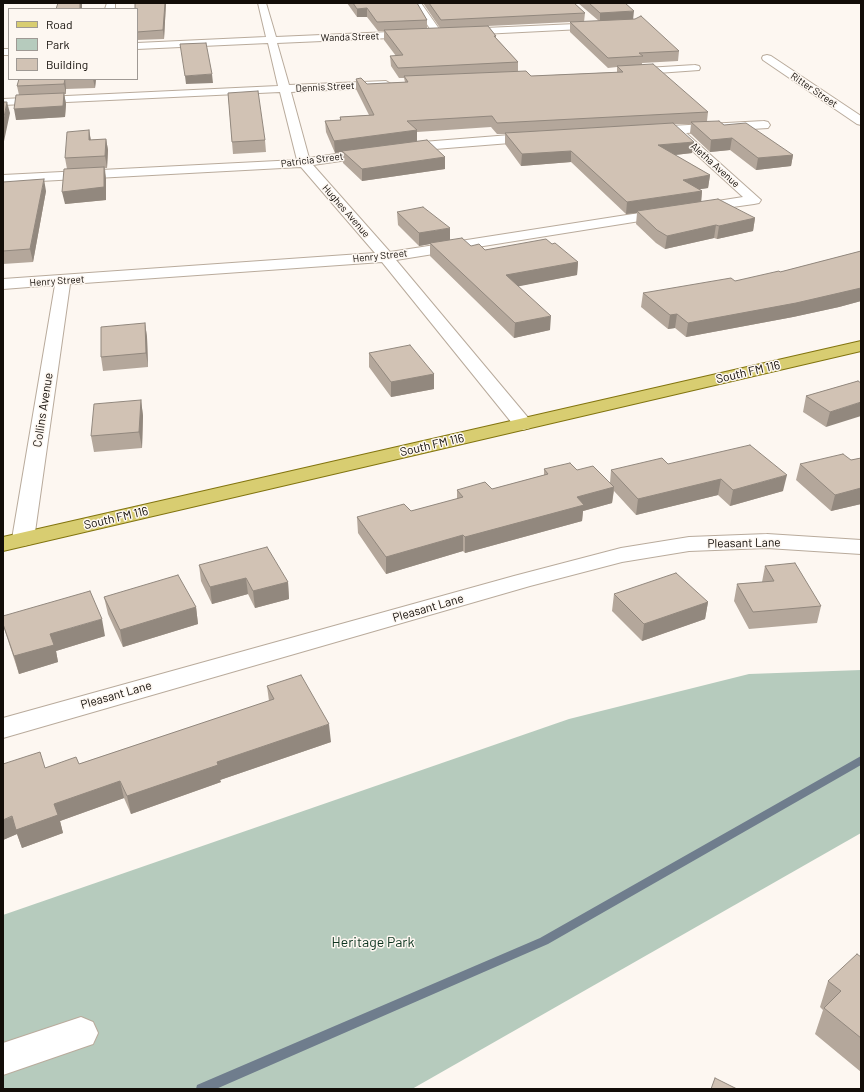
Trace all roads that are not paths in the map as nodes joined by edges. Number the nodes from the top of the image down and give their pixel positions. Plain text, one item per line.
1 (262, 3) edge
2 (417, 3) edge
3 (587, 17) dead end
4 (612, 25) edge
5 (597, 26) junction
6 (437, 33) junction
7 (271, 41) junction
8 (138, 46) edge
9 (767, 58) dead end
10 (695, 68) dead end
11 (616, 72) edge
12 (394, 83) edge
13 (284, 89) junction
14 (3, 102) edge
15 (861, 121) edge
16 (764, 125) dead end
17 (676, 130) junction
18 (637, 131) edge
19 (545, 136) edge
20 (304, 163) junction
21 (3, 179) edge
22 (754, 200) joint
23 (386, 257) junction
24 (63, 281) junction
25 (3, 284) edge
26 (861, 346) edge
27 (523, 424) junction
28 (23, 539) junction
29 (3, 544) edge
30 (861, 547) edge
31 (3, 728) edge
32 (81, 1033) dead end
33 (3, 1059) edge

1 - 7 street, Hughes Avenue
2 - 6 street
3 - 5 street
4 - 5 street, Wanda Street
5 - 6 street, Wanda Street
6 - 7 street, Wanda Street
7 - 8 street, Wanda Street
7 - 13 street, Hughes Avenue
9 - 15 street, Ritter Street
10 - 11 street
12 - 13 street, Dennis Street
13 - 14 street, Dennis Street
13 - 20 street, Hughes Avenue
16 - 17 street
17 - 18 street
17 - 22 street, Aletha Avenue
19 - 20 street, Patricia Street
20 - 21 street, Patricia Street
20 - 23 street, Hughes Avenue
22 - 23 street, Henry Street
23 - 24 street, Henry Street
23 - 27 street, Hughes Avenue
24 - 25 street, Henry Street
24 - 28 street, Collins Avenue
26 - 27 main road, South FM 116
27 - 28 main road, South FM 116
28 - 29 main road, South FM 116
30 - 31 street, Pleasant Lane
32 - 33 street

